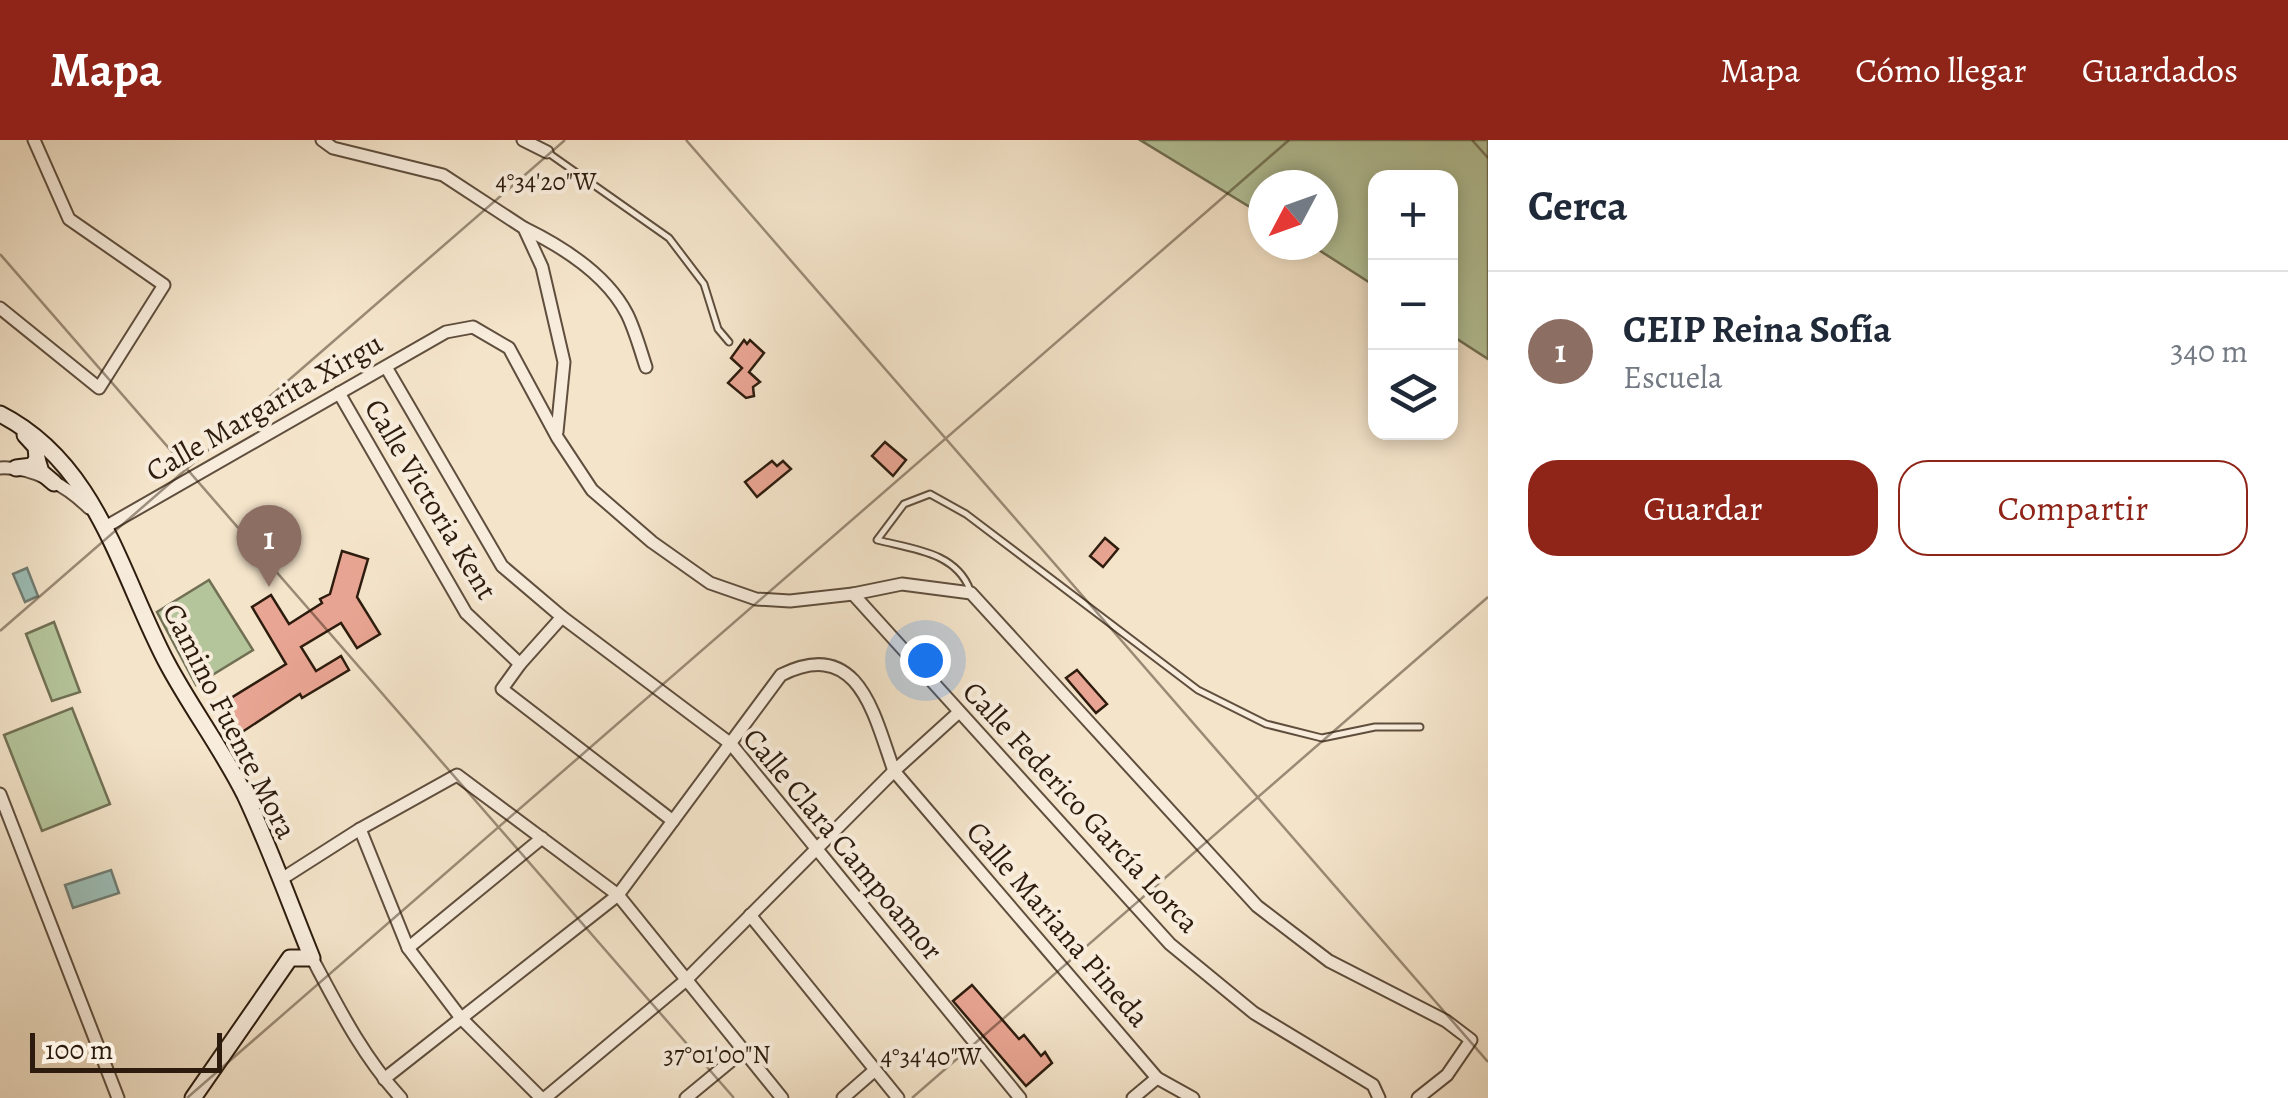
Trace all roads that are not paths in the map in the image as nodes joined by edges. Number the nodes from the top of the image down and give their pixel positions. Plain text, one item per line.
1 (34, 140) edge
2 (322, 140) edge
3 (523, 140) edge
4 (547, 152) joint
5 (524, 228) junction
6 (0, 308) edge
7 (729, 342) dead end
8 (646, 366) dead end
9 (386, 367) junction
10 (339, 393) junction
11 (2, 415) edge
12 (557, 436) junction
13 (37, 459) junction
14 (8, 468) edge
15 (54, 483) junction
16 (107, 526) junction
17 (971, 593) junction
18 (853, 594) junction
19 (562, 617) junction
20 (520, 664) junction
21 (959, 712) junction
22 (1420, 726) dead end
23 (730, 744) junction
24 (894, 771) junction
25 (0, 794) edge
26 (673, 821) junction
27 (360, 829) junction
28 (542, 838) junction
29 (816, 846) junction
30 (280, 880) junction
31 (618, 895) junction
32 (750, 915) junction
33 (408, 948) junction
34 (312, 958) junction
35 (685, 981) junction
36 (461, 1018) junction
37 (743, 1052) junction
38 (875, 1070) junction
39 (1157, 1078) junction
40 (384, 1079) junction
41 (118, 1098) edge
42 (194, 1098) edge
43 (401, 1098) edge
44 (543, 1098) edge
45 (686, 1098) edge
46 (782, 1098) edge
47 (844, 1098) edge
48 (898, 1098) edge
49 (1020, 1098) edge
50 (1134, 1098) edge
51 (1192, 1098) edge
52 (1378, 1098) edge
53 (1418, 1098) edge

1 - 6 street
2 - 5 street
3 - 4 street
4 - 7 lane
5 - 8 street
5 - 12 street
9 - 10 street, Calle Margarita Xirgu
9 - 12 street, Calle Margarita Xirgu
9 - 19 street, Calle Clara Campoamor
10 - 16 street, Calle Margarita Xirgu
10 - 20 street, Calle Victoria Kent
11 - 13 street
11 - 16 street
12 - 18 street
13 - 14 street
13 - 15 street
14 - 15 street, Camino Fuente Mora
15 - 16 street, Camino Fuente Mora
16 - 30 street, Camino Fuente Mora
17 - 18 street
17 - 22 lane
17 - 53 street
18 - 21 street, Calle Federico García Lorca
19 - 20 street
19 - 23 street, Calle Clara Campoamor
20 - 26 street
21 - 24 street
21 - 52 street, Calle Federico García Lorca
23 - 24 street
23 - 26 street
23 - 29 street, Calle Clara Campoamor
24 - 29 street
24 - 39 street, Calle Mariana Pineda
25 - 41 street
26 - 31 street
27 - 28 street
27 - 30 street
27 - 33 street
28 - 31 street
28 - 33 street
29 - 32 street
29 - 49 street, Calle Clara Campoamor
30 - 34 street, Camino Fuente Mora
31 - 35 street
31 - 36 street
32 - 35 street
32 - 38 street
33 - 36 street
34 - 40 street, Camino Fuente Mora
34 - 42 street
35 - 37 street
35 - 44 street
36 - 40 street
36 - 44 street
37 - 45 street
37 - 46 street
38 - 47 street
38 - 48 street
39 - 50 street
39 - 51 street, Calle Mariana Pineda
40 - 43 street, Camino Fuente Mora

